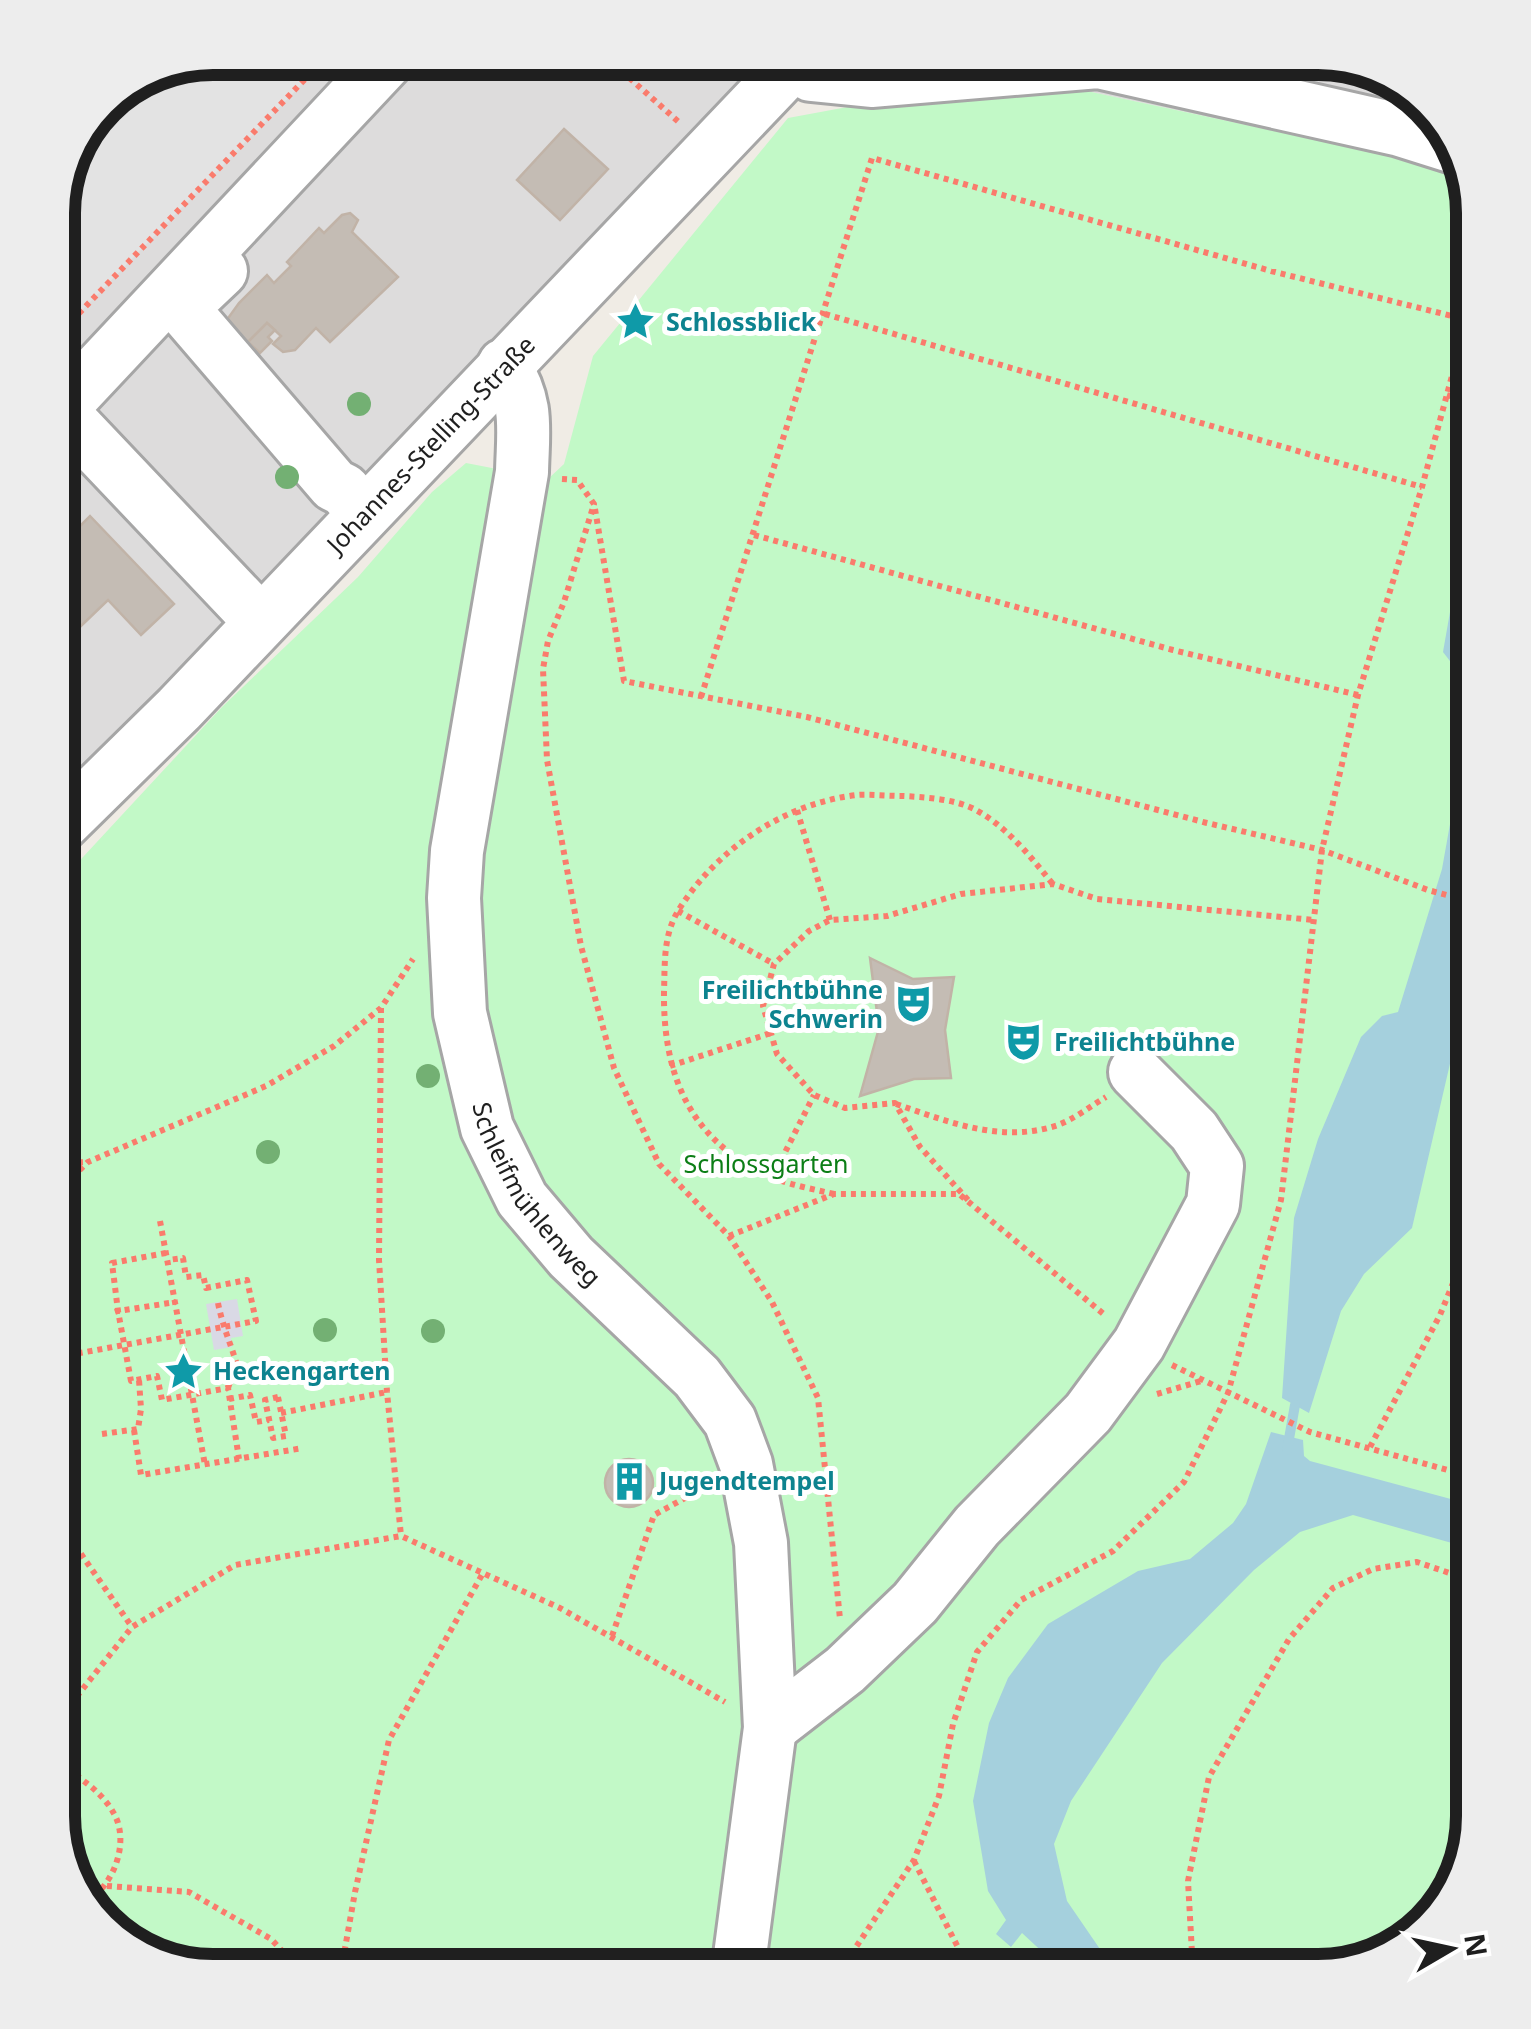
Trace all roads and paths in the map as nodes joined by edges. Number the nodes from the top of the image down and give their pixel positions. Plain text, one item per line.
1 (310, 75) edge
2 (374, 75) edge
3 (626, 75) edge
4 (782, 75) edge
5 (810, 75) edge
6 (942, 75) edge
7 (1180, 75) edge
8 (1406, 111) edge
9 (682, 125) dead end
10 (274, 219) dead end
11 (825, 314) junction
12 (75, 317) edge
13 (1456, 317) edge
14 (504, 366) junction
15 (75, 394) edge
16 (1447, 395) dead end
17 (1456, 398) edge
18 (75, 428) edge
19 (548, 479) dead end
20 (1422, 486) dead end
21 (594, 504) junction
22 (364, 514) junction
23 (754, 535) junction
24 (261, 622) junction
25 (1358, 694) dead end
26 (701, 697) junction
27 (797, 810) junction
28 (75, 811) edge
29 (1053, 884) junction
30 (1456, 897) edge
31 (678, 911) junction
32 (830, 920) junction
33 (1313, 920) dead end
34 (423, 945) dead end
35 (774, 964) junction
36 (381, 1008) junction
37 (771, 1034) junction
38 (670, 1066) junction
39 (1137, 1075) joint
40 (814, 1094) junction
41 (895, 1103) junction
42 (75, 1162) edge
43 (88, 1162) junction
44 (75, 1175) edge
45 (772, 1178) junction
46 (834, 1194) junction
47 (968, 1200) junction
48 (160, 1220) dead end
49 (728, 1236) junction
50 (167, 1257) junction
51 (1456, 1277) edge
52 (176, 1302) junction
53 (218, 1303) dead end
54 (116, 1312) junction
55 (223, 1327) junction
56 (181, 1334) junction
57 (1139, 1344) junction
58 (124, 1345) junction
59 (75, 1354) edge
60 (139, 1380) junction
61 (228, 1388) junction
62 (387, 1392) junction
63 (192, 1394) junction
64 (230, 1400) junction
65 (281, 1413) junction
66 (269, 1420) junction
67 (134, 1430) junction
68 (102, 1434) dead end
69 (1370, 1447) junction
70 (303, 1448) dead end
71 (239, 1460) junction
72 (746, 1464) junction
73 (206, 1466) junction
74 (1456, 1473) edge
75 (402, 1536) junction
76 (75, 1546) edge
77 (483, 1573) junction
78 (1456, 1575) edge
79 (132, 1626) junction
80 (612, 1636) junction
81 (844, 1670) junction
82 (75, 1698) edge
83 (770, 1728) junction
84 (75, 1775) edge
85 (914, 1860) dead end
86 (107, 1886) junction
87 (98, 1893) edge
88 (285, 1954) edge
89 (344, 1954) edge
90 (740, 1954) edge
91 (961, 1954) edge
92 (1192, 1954) edge

1 - 12 path
2 - 15 street
3 - 9 path
4 - 14 street, Johannes-Stelling-Straße
5 - 6 street
7 - 8 street
10 - 22 street
11 - 13 path
11 - 20 path
11 - 23 path
14 - 22 street, Johannes-Stelling-Straße
14 - 72 street, Schleifmühlenweg
16 - 17 path
18 - 24 street
19 - 21 path
21 - 26 path
21 - 49 path
22 - 24 street, Johannes-Stelling-Straße
23 - 25 path
23 - 26 path
24 - 28 street, Johannes-Stelling-Straße
26 - 30 path
27 - 29 path
27 - 31 path
27 - 32 path
29 - 32 path
29 - 33 path
31 - 35 path
31 - 38 path
32 - 35 path
34 - 36 path
35 - 37 path
36 - 43 path
36 - 62 path
37 - 38 path
37 - 40 path
38 - 45 path
39 - 41 path
39 - 57 street
40 - 41 path
40 - 45 path
41 - 47 path
42 - 43 path
43 - 44 path
45 - 46 path
46 - 47 path
46 - 49 path
47 - 57 path
48 - 50 path
49 - 81 path
50 - 52 path
50 - 54 path
50 - 55 path
51 - 69 path
52 - 54 path
52 - 56 path
53 - 55 path
54 - 58 path
55 - 56 path
55 - 61 path
56 - 58 path
56 - 63 path
57 - 69 path
57 - 81 street
58 - 59 path
58 - 60 path
60 - 63 path
60 - 67 path
61 - 63 path
61 - 64 path
62 - 65 path
62 - 75 path
63 - 73 path
64 - 66 path
64 - 71 path
65 - 66 path
65 - 66 path
67 - 68 path
67 - 73 path
69 - 74 path
70 - 71 path
71 - 73 path
72 - 80 path
72 - 83 street, Schleifmühlenweg
75 - 77 path
75 - 79 path
76 - 79 path
77 - 80 path
77 - 89 path
78 - 92 path
79 - 82 path
80 - 83 path
81 - 83 street
83 - 90 street, Schleifmühlenweg
84 - 86 path
85 - 91 path
86 - 87 path
86 - 88 path

